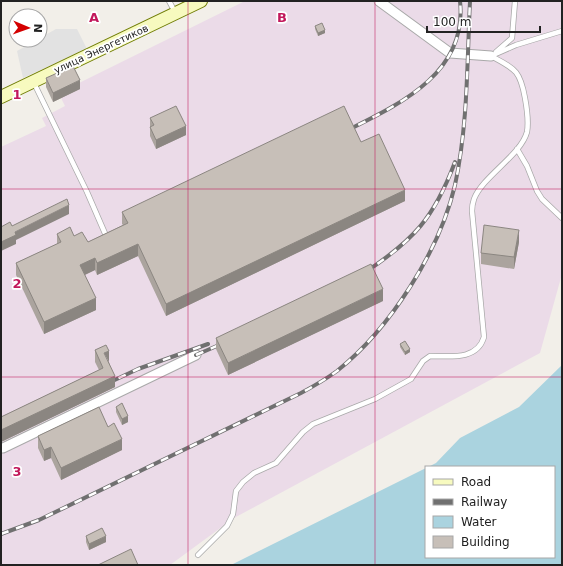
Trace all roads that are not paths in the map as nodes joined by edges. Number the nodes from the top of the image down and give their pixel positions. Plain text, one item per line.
1 (169, 1) edge
2 (200, 1) edge
3 (379, 1) edge
4 (515, 1) edge
5 (176, 14) junction
6 (562, 31) edge
7 (491, 56) junction
8 (33, 82) junction
9 (1, 97) edge
10 (518, 149) junction
11 (562, 218) edge
12 (107, 238) edge
13 (196, 356) dead end
14 (2, 448) dead end
15 (198, 555) dead end

1 - 5 lane
2 - 5 main road, улица Энергетиков
3 - 7 street
4 - 7 lane
5 - 8 main road, улица Энергетиков
6 - 7 lane
7 - 10 lane
8 - 9 main road, улица Энергетиков
8 - 12 lane
10 - 11 lane
10 - 15 lane
13 - 14 street

